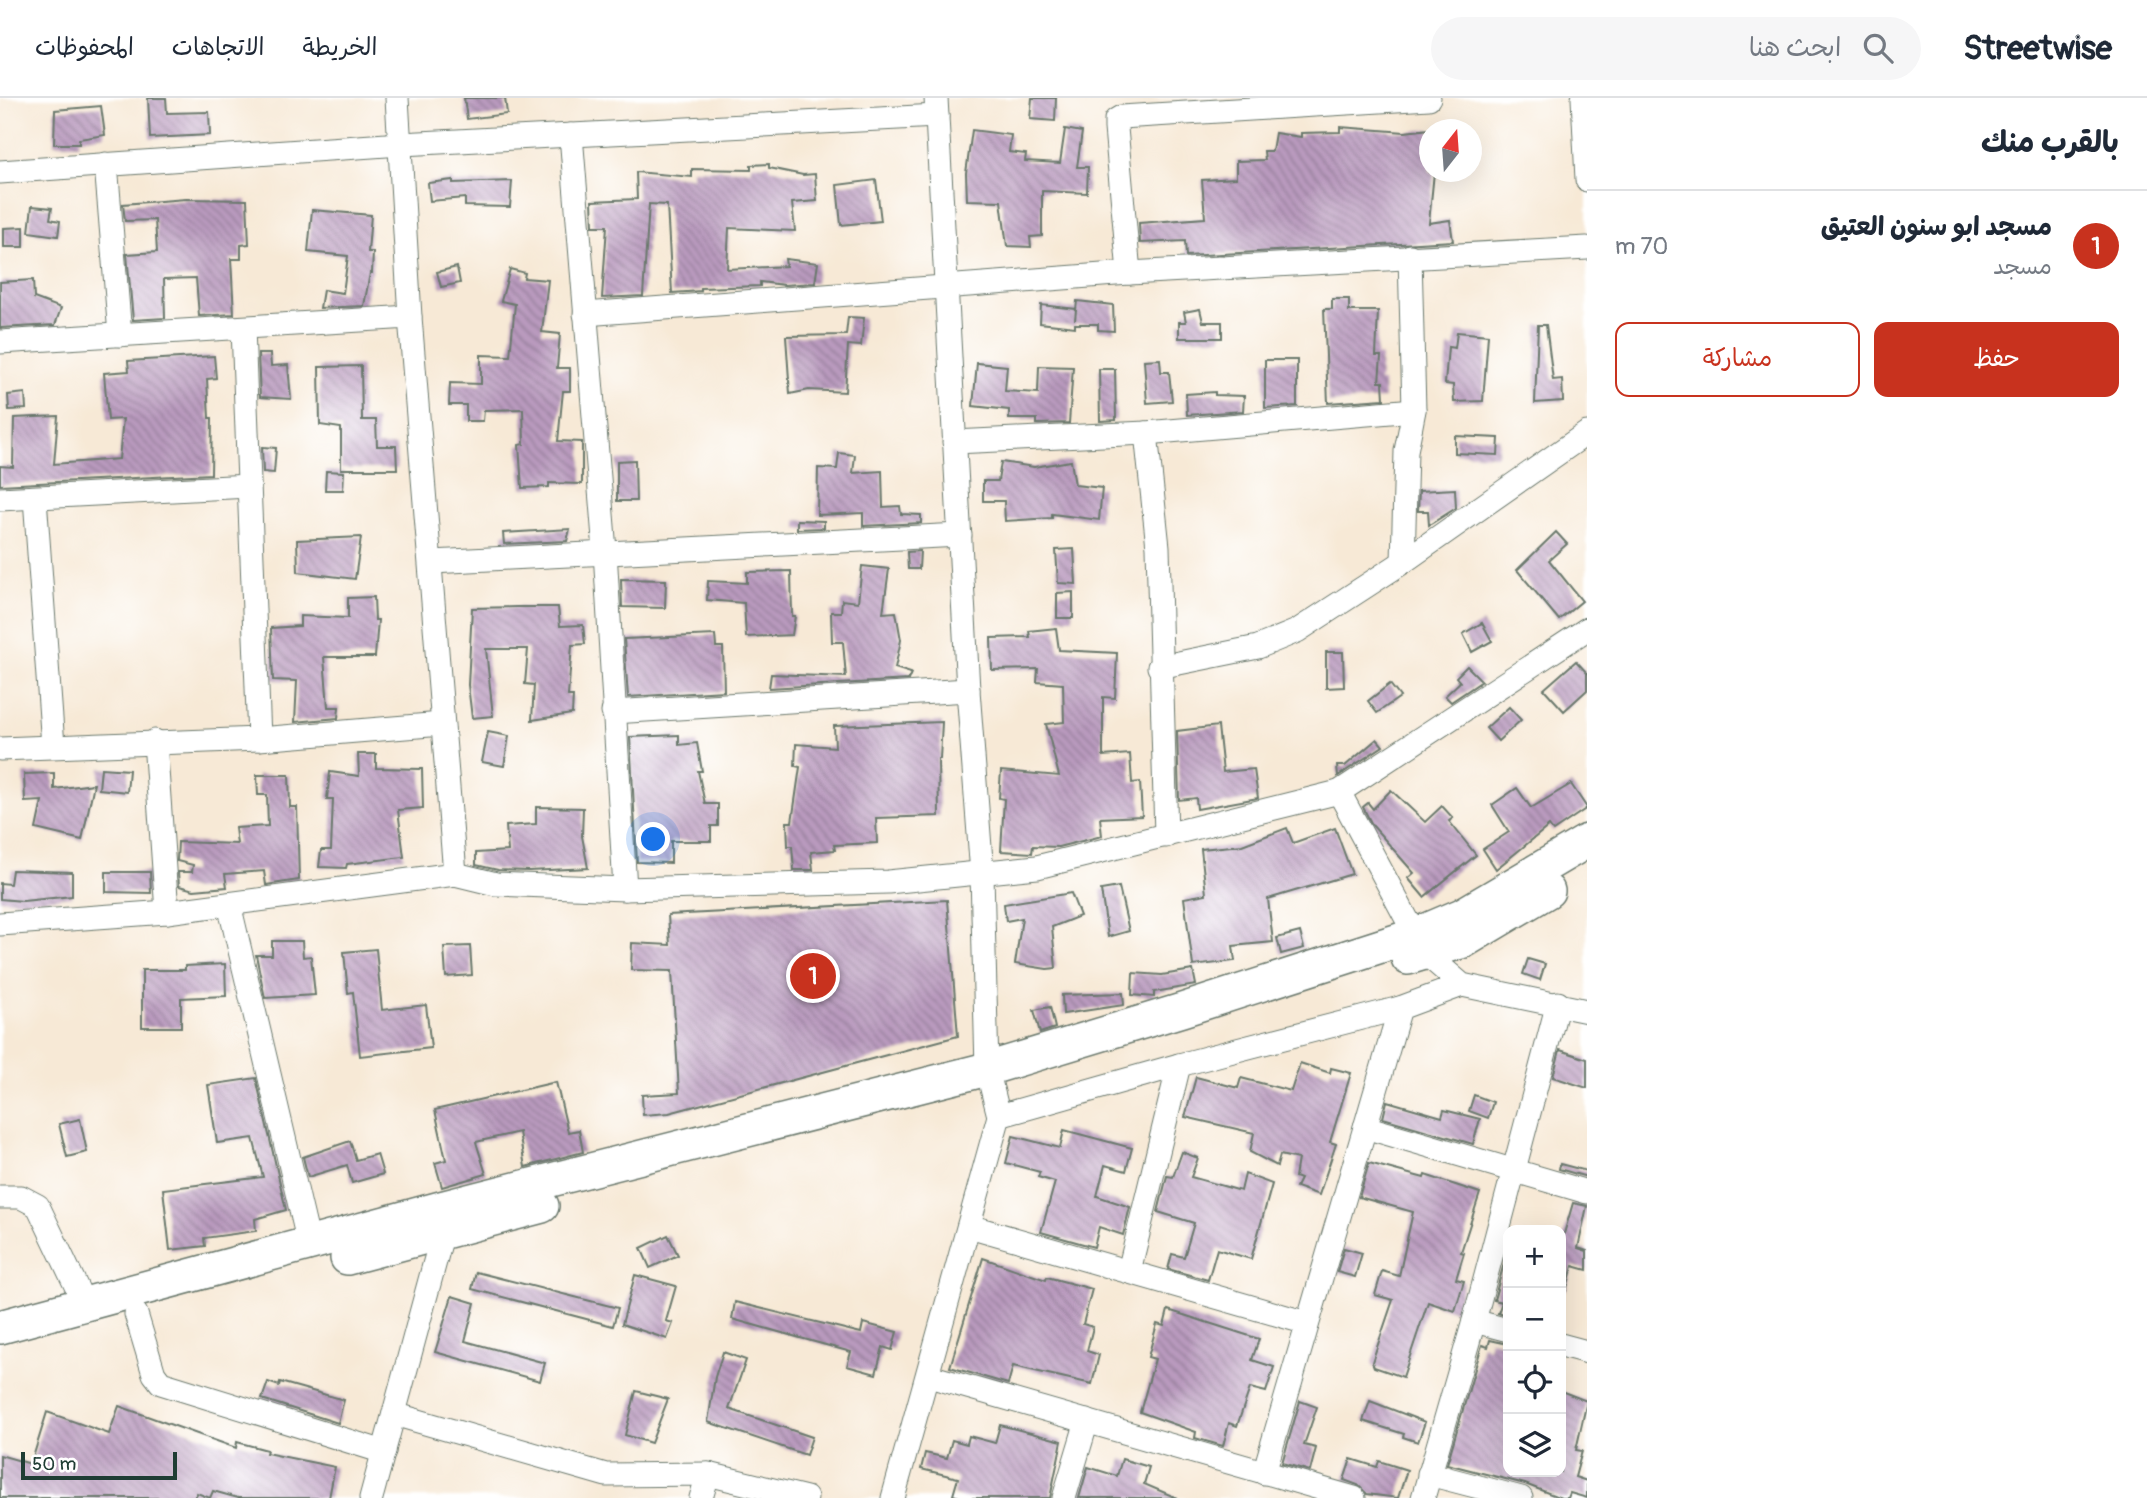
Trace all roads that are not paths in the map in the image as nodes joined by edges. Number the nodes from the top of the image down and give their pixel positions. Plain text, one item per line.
1 (397, 98) edge
2 (1429, 98) edge
3 (1583, 98) edge
4 (1385, 99) edge
5 (936, 107) edge
6 (570, 135) junction
7 (401, 144) junction
8 (106, 164) junction
9 (0, 172) edge
10 (1587, 180) edge
11 (1587, 248) edge
12 (1410, 256) junction
13 (1129, 273) junction
14 (946, 287) junction
15 (585, 314) junction
16 (410, 317) junction
17 (243, 328) junction
18 (120, 335) junction
19 (0, 342) edge
20 (1414, 410) junction
21 (1146, 433) junction
22 (1587, 433) edge
23 (954, 442) junction
24 (249, 486) junction
25 (35, 498) junction
26 (0, 499) edge
27 (960, 535) junction
28 (605, 551) junction
29 (432, 562) junction
30 (1403, 562) junction
31 (1587, 629) edge
32 (1159, 667) junction
33 (968, 690) junction
34 (613, 712) junction
35 (442, 724) junction
36 (259, 739) junction
37 (155, 741) junction
38 (53, 746) junction
39 (0, 749) edge
40 (1339, 792) junction
41 (1166, 836) junction
42 (1587, 841) edge
43 (1587, 866) edge
44 (455, 874) junction
45 (982, 874) junction
46 (625, 889) junction
47 (229, 904) junction
48 (167, 912) junction
49 (0, 924) edge
50 (1420, 944) junction
51 (1462, 985) junction
52 (1558, 1003) junction
53 (1400, 1008) junction
54 (1587, 1011) edge
55 (1180, 1065) junction
56 (992, 1091) junction
57 (1365, 1127) junction
58 (1513, 1172) junction
59 (1587, 1192) edge
60 (0, 1197) edge
61 (969, 1226) junction
62 (443, 1232) junction
63 (309, 1244) junction
64 (1129, 1271) junction
65 (85, 1305) junction
66 (136, 1314) junction
67 (1474, 1321) junction
68 (1307, 1323) junction
69 (0, 1327) edge
70 (1503, 1329) edge
71 (1566, 1346) edge
72 (0, 1350) edge
73 (1587, 1352) edge
74 (929, 1376) junction
75 (394, 1414) junction
76 (1087, 1421) junction
77 (384, 1452) junction
78 (1264, 1473) junction
79 (708, 1474) junction
80 (1429, 1474) junction
81 (371, 1498) edge
82 (701, 1498) edge
83 (806, 1498) edge
84 (893, 1498) edge
85 (1065, 1498) edge
86 (1354, 1498) edge
87 (1423, 1498) edge
88 (1521, 1498) edge

1 - 7 street
2 - 4 street
3 - 10 street
4 - 13 street
5 - 6 street
5 - 14 street
6 - 7 street
6 - 15 street
7 - 8 street
7 - 16 street
8 - 9 street
8 - 18 street
11 - 12 street
12 - 13 street
12 - 20 street
13 - 14 street
14 - 15 street
14 - 23 street
15 - 28 street
16 - 17 street
16 - 29 street
17 - 18 street
17 - 24 street
18 - 19 street
20 - 21 street
20 - 30 street
21 - 23 street
21 - 32 street
22 - 30 street
23 - 27 street
24 - 25 street
24 - 36 street
25 - 26 street
25 - 38 street
27 - 28 street
27 - 33 street
28 - 29 street
28 - 34 street
29 - 35 street
30 - 32 street
31 - 40 street
32 - 41 street
33 - 34 street
33 - 45 street
34 - 46 street
35 - 36 street
35 - 44 street
36 - 37 street
37 - 38 street
37 - 48 street
38 - 39 street
40 - 41 street
40 - 50 street
41 - 45 street
42 - 50 street
43 - 50 street
44 - 46 street
44 - 47 street
45 - 46 street
45 - 56 street
47 - 48 street
47 - 63 street
48 - 49 street
50 - 51 street
50 - 56 street
51 - 52 street
51 - 53 street
52 - 54 street
52 - 58 street
53 - 55 street
53 - 57 street
55 - 56 street
55 - 64 street
56 - 61 street
56 - 62 street
56 - 63 street
57 - 58 street
57 - 68 street
58 - 59 street
58 - 67 street
60 - 65 street
61 - 64 street
61 - 74 street
62 - 66 street
62 - 75 street
63 - 65 street
64 - 68 street
65 - 69 street
66 - 72 street
66 - 77 street
67 - 70 street
67 - 80 street
68 - 78 street
71 - 73 street
74 - 76 street
74 - 84 street
75 - 77 street
75 - 79 street
76 - 78 street
76 - 85 street
77 - 81 street
78 - 86 street
79 - 82 street
79 - 83 street
80 - 87 street
80 - 88 street

